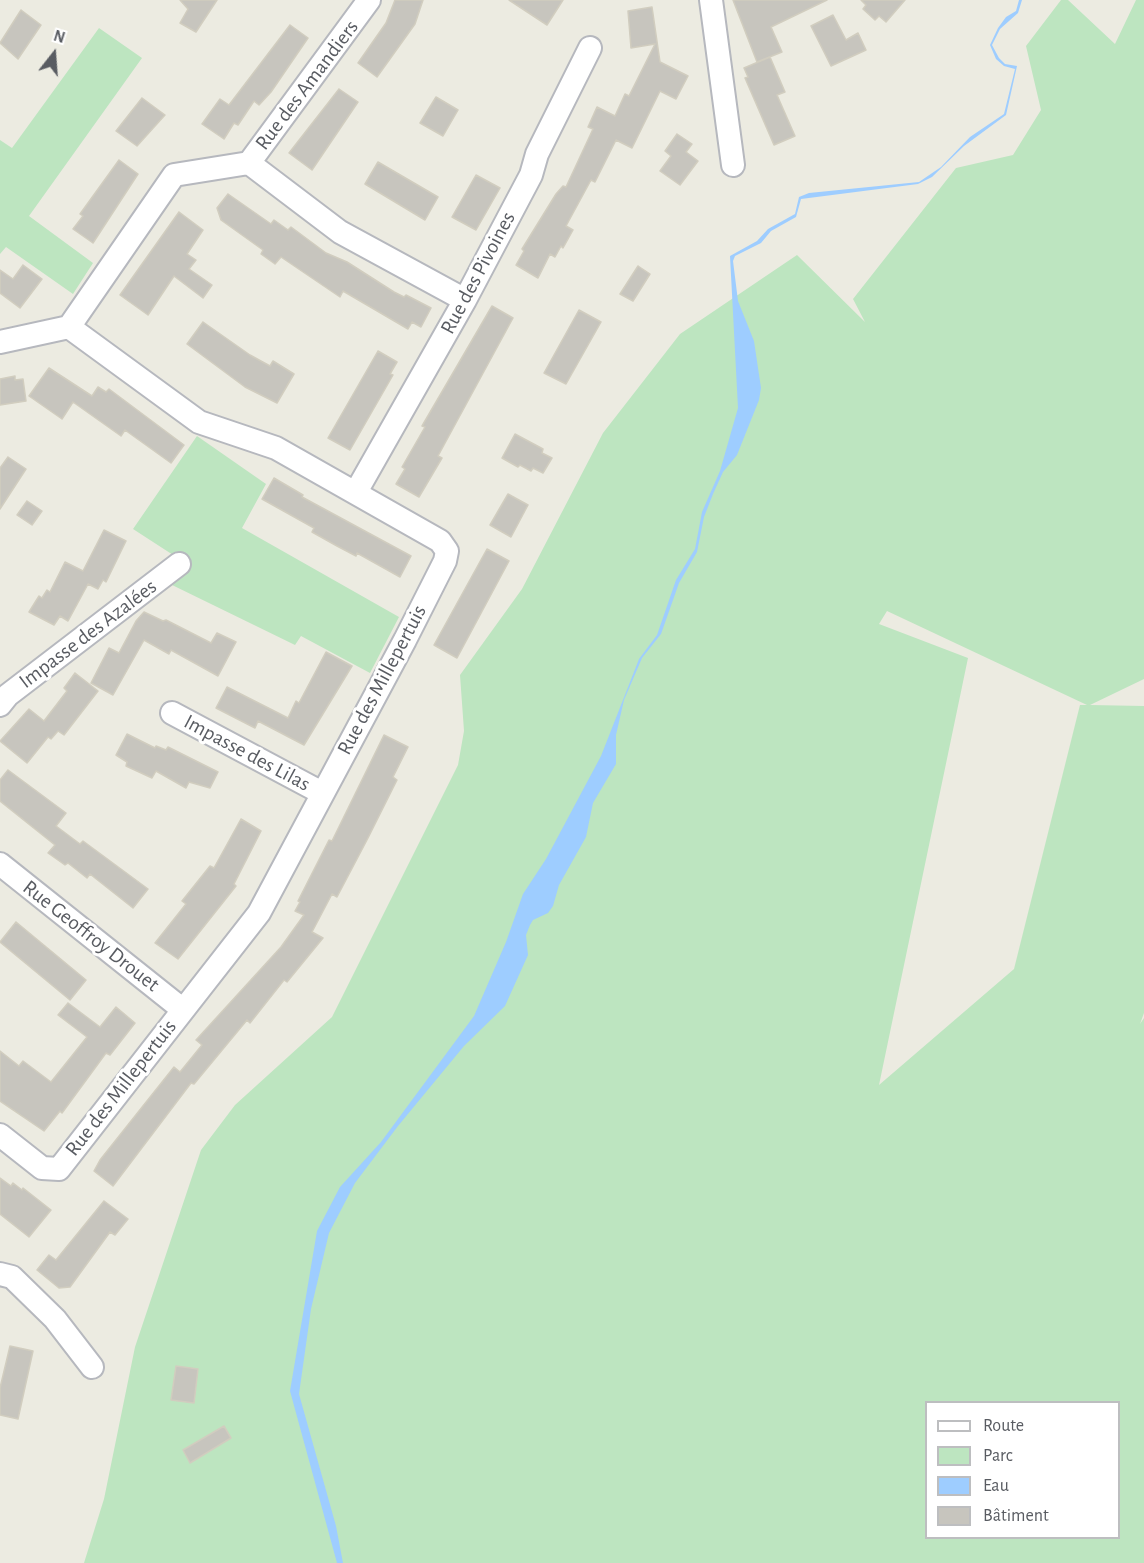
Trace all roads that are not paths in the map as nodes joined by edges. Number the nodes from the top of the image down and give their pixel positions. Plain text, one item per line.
1 (369, 0) edge
2 (711, 0) edge
3 (590, 48) dead end
4 (249, 163) junction
5 (732, 165) dead end
6 (465, 300) junction
7 (69, 327) junction
8 (0, 342) edge
9 (356, 492) junction
10 (179, 564) dead end
11 (0, 705) edge
12 (172, 713) dead end
13 (322, 793) junction
14 (0, 864) edge
15 (182, 1009) junction
16 (0, 1135) edge
17 (0, 1274) edge
18 (92, 1367) dead end

1 - 4 street, Rue des Amandiers
2 - 5 street
3 - 6 street, Rue des Pivoines
4 - 6 street
4 - 7 street, Rue des Amandiers
6 - 9 street, Rue des Pivoines
7 - 8 street
7 - 9 street, Rue des Millepertuis
9 - 13 street, Rue des Millepertuis
10 - 11 street, Impasse des Azalées
12 - 13 street, Impasse des Lilas
13 - 15 street, Rue des Millepertuis
14 - 15 street, Rue Geoffroy Drouet
15 - 16 street, Rue des Millepertuis
17 - 18 street

